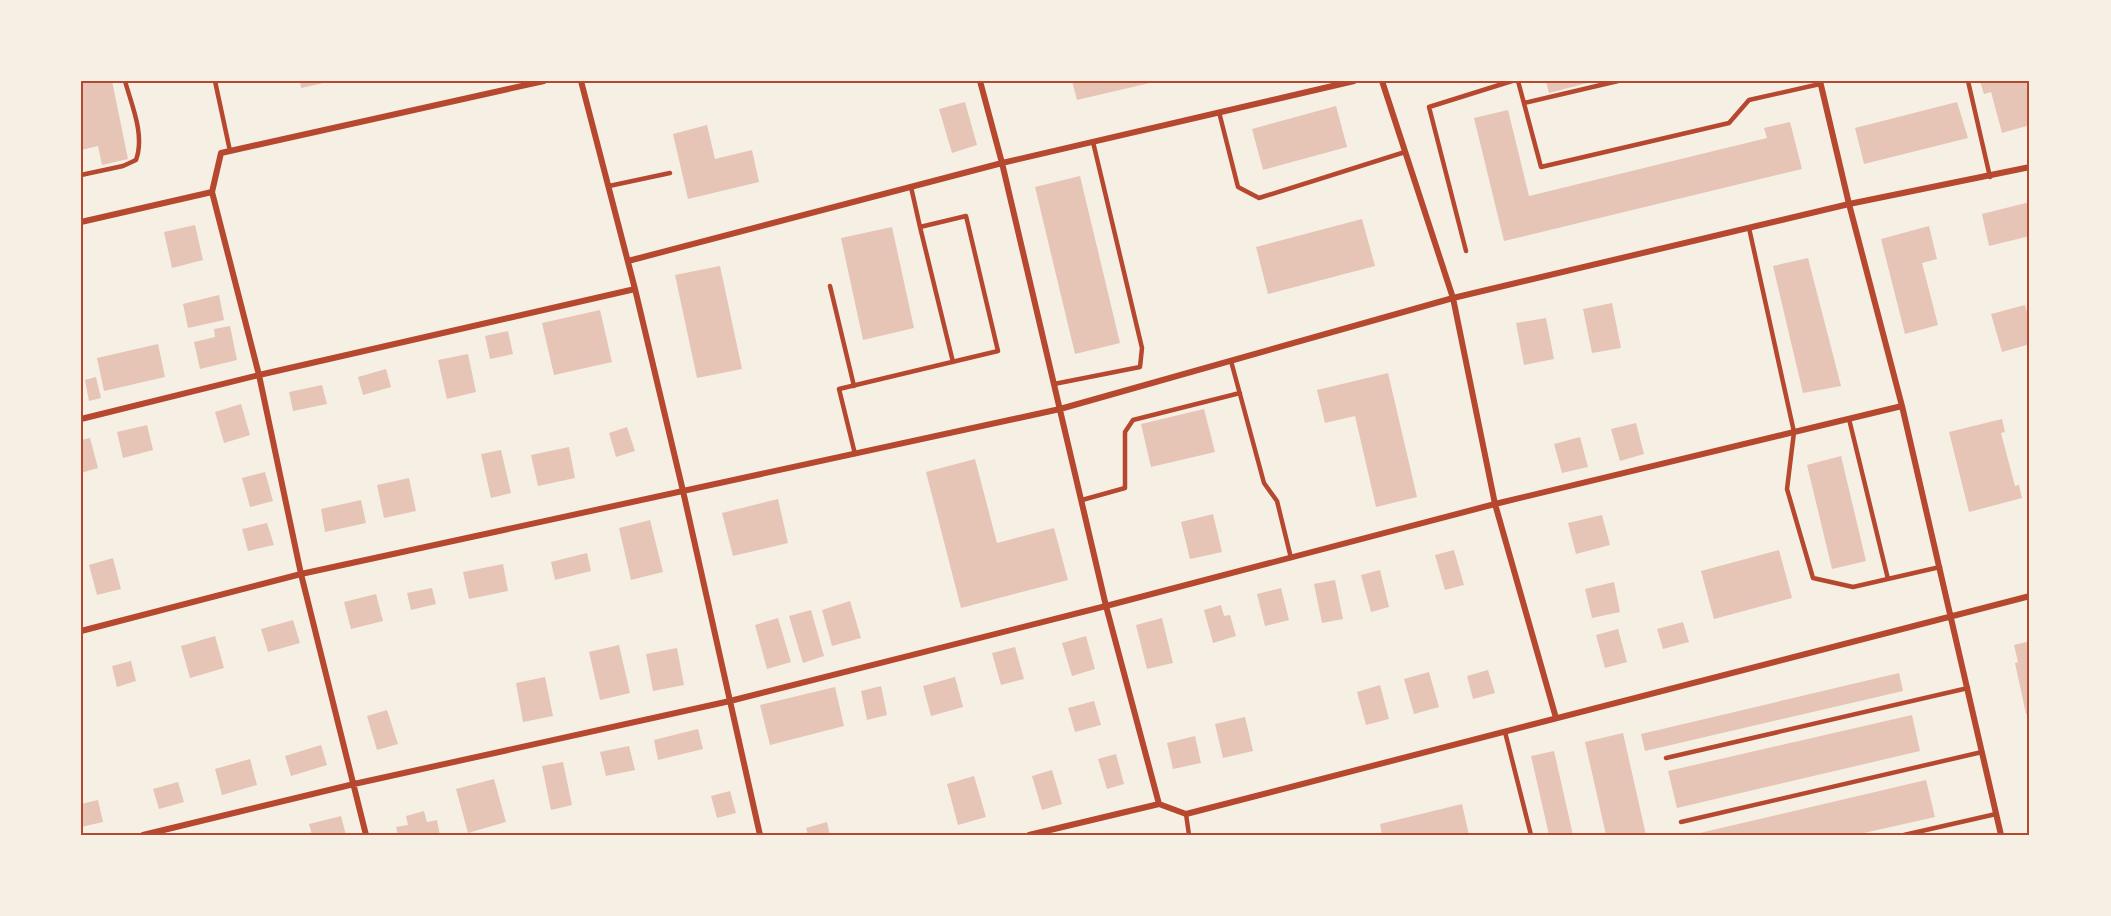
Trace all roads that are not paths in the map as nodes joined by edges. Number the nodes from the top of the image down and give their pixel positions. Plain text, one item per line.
1 (125, 81) edge
2 (544, 81) edge
3 (581, 81) edge
4 (980, 81) edge
5 (1354, 81) edge
6 (1382, 81) edge
7 (1512, 81) edge
8 (1518, 81) edge
9 (1618, 81) edge
10 (1968, 81) edge
11 (214, 82) edge
12 (1820, 83) edge
13 (1524, 103) junction
14 (1220, 112) junction
15 (1093, 142) junction
16 (230, 151) junction
17 (1405, 152) junction
18 (1002, 163) junction
19 (2030, 167) edge
20 (670, 173) dead end
21 (81, 175) edge
22 (1990, 177) junction
23 (609, 186) junction
24 (911, 187) junction
25 (212, 192) junction
26 (1849, 204) junction
27 (81, 222) edge
28 (920, 227) junction
29 (1749, 228) junction
30 (1466, 251) dead end
31 (628, 261) junction
32 (830, 286) dead end
33 (635, 289) junction
34 (1453, 298) junction
35 (1231, 361) junction
36 (953, 362) junction
37 (259, 375) junction
38 (1054, 384) junction
39 (854, 386) junction
40 (1240, 393) junction
41 (1902, 406) junction
42 (1060, 409) junction
43 (81, 419) edge
44 (1849, 419) junction
45 (1794, 432) junction
46 (855, 454) junction
47 (683, 492) junction
48 (1082, 500) junction
49 (1495, 504) junction
50 (1291, 558) junction
51 (1940, 567) junction
52 (301, 574) junction
53 (1888, 579) junction
54 (2030, 596) edge
55 (1106, 606) junction
56 (1952, 616) junction
57 (81, 631) edge
58 (1968, 688) junction
59 (730, 701) junction
60 (1556, 718) junction
61 (1505, 732) junction
62 (1982, 752) junction
63 (1666, 758) dead end
64 (354, 784) junction
65 (1159, 804) junction
66 (1186, 814) junction
67 (1996, 814) junction
68 (1681, 822) dead end
69 (143, 835) edge
70 (366, 835) edge
71 (760, 835) edge
72 (1029, 835) edge
73 (1189, 835) edge
74 (1531, 835) edge
75 (1904, 835) edge
76 (2001, 835) edge

1 - 21 lane
2 - 16 street
3 - 23 street
4 - 18 street
5 - 14 street
6 - 17 street
7 - 30 lane
8 - 13 lane
9 - 13 lane
10 - 22 lane
11 - 16 lane
12 - 13 lane
12 - 26 street
14 - 15 street
14 - 17 lane
15 - 18 street
15 - 38 lane
16 - 25 street
17 - 34 street
18 - 24 street
18 - 38 street
19 - 22 street
20 - 23 lane
22 - 26 street
23 - 31 street
24 - 28 lane
24 - 31 street
25 - 27 street
25 - 37 street
26 - 29 street
26 - 41 street
28 - 36 lane
28 - 36 lane
29 - 34 street
29 - 45 lane
31 - 33 street
32 - 39 lane
33 - 37 street
33 - 47 street
34 - 35 street
34 - 49 street
35 - 40 lane
35 - 42 street
36 - 39 lane
37 - 43 street
37 - 52 street
38 - 42 street
39 - 46 lane
40 - 48 lane
40 - 50 lane
41 - 44 street
41 - 51 street
42 - 46 street
42 - 48 street
44 - 45 street
44 - 53 lane
45 - 49 street
45 - 53 lane
46 - 47 street
47 - 52 street
47 - 59 street
48 - 55 street
49 - 50 street
49 - 60 street
50 - 55 street
51 - 53 lane
51 - 56 street
52 - 57 street
52 - 64 street
54 - 56 street
55 - 59 street
55 - 65 street
56 - 58 street
56 - 60 street
58 - 62 street
58 - 63 lane
59 - 64 street
59 - 71 street
60 - 61 street
61 - 66 street
61 - 74 lane
62 - 67 street
62 - 68 lane
64 - 69 street
64 - 70 street
65 - 66 street
65 - 72 street
66 - 73 lane
67 - 75 lane
67 - 76 street

